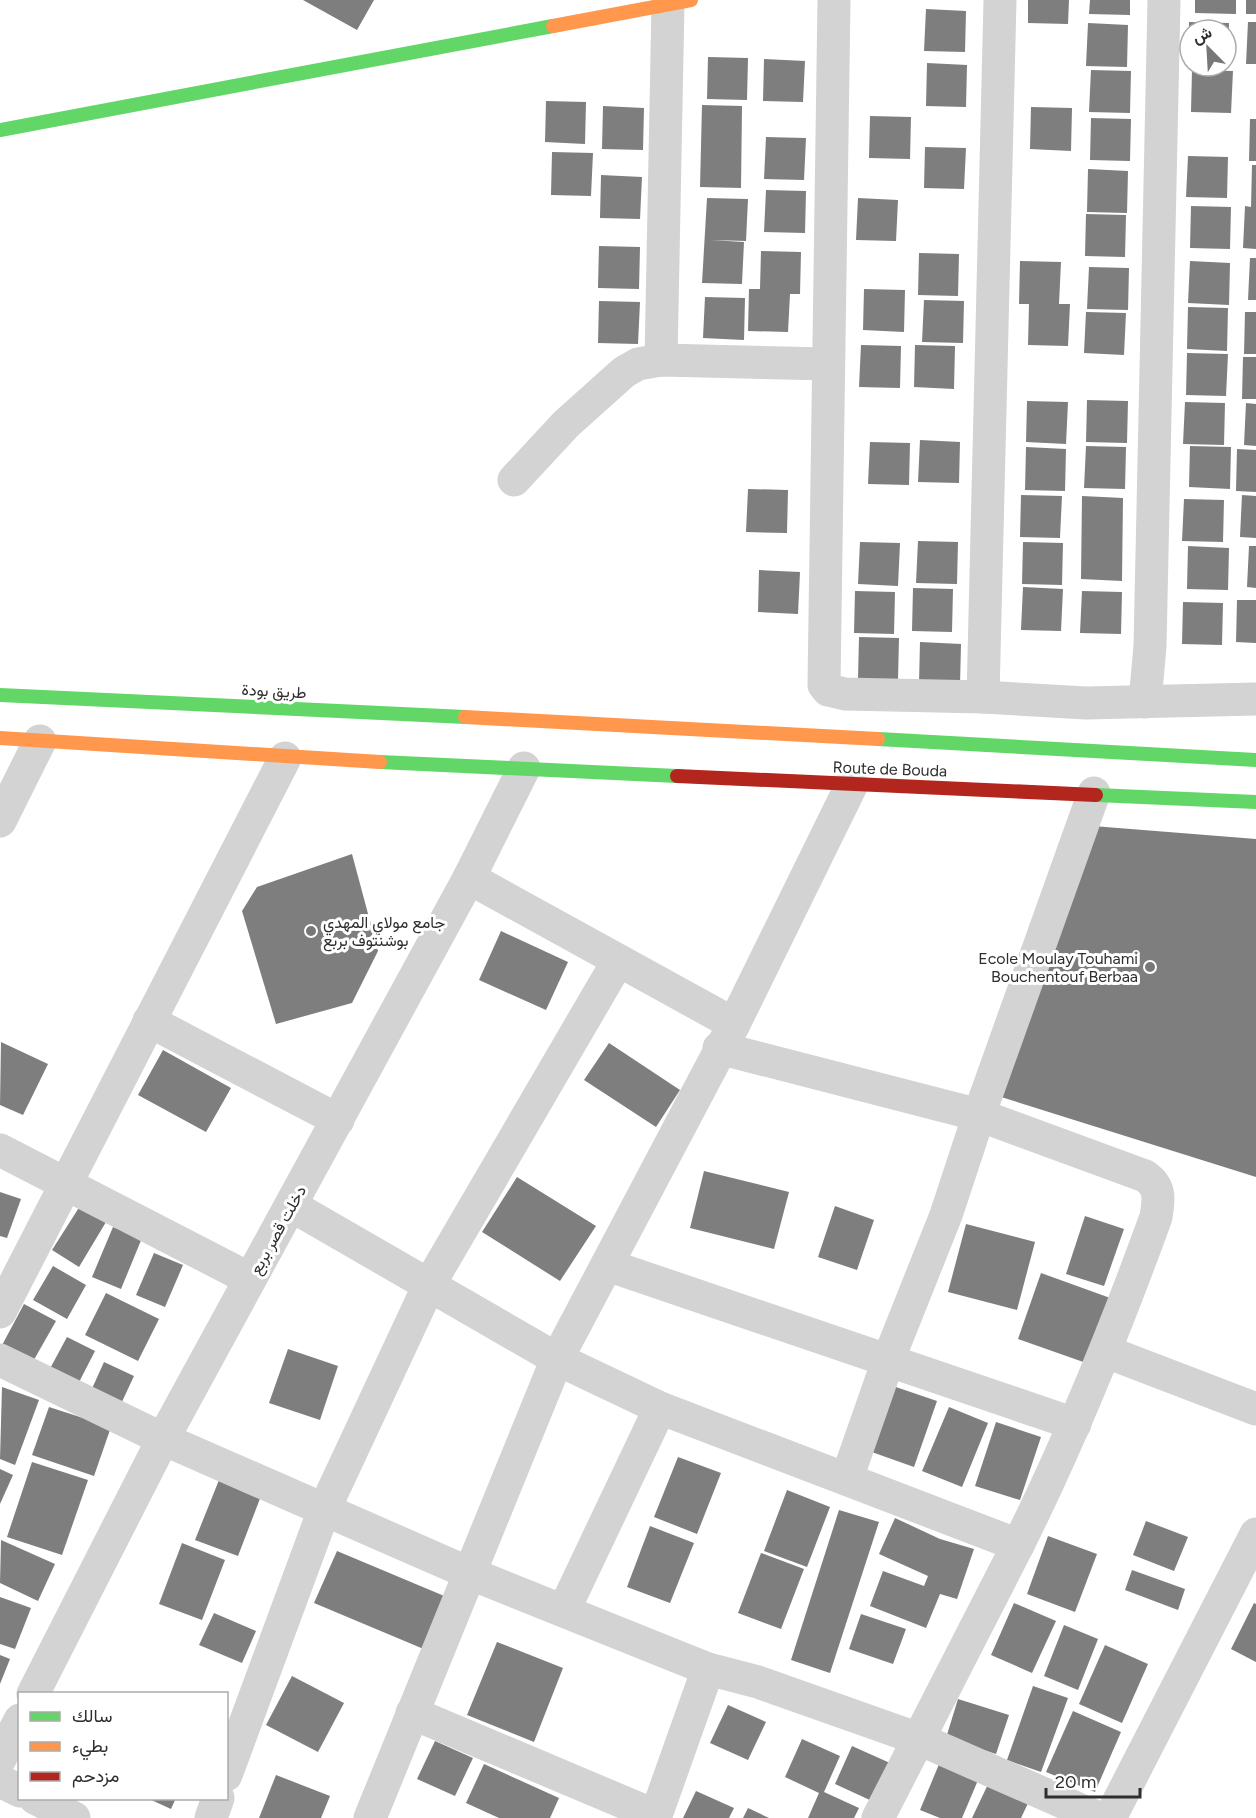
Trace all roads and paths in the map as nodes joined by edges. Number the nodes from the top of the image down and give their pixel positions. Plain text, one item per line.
1 (834, 0) edge
2 (1000, 0) edge
3 (1164, 0) edge
4 (680, 2) edge
5 (0, 130) edge
6 (661, 360) junction
7 (828, 364) junction
8 (514, 480) dead end
9 (0, 694) edge
10 (983, 697) junction
11 (1256, 699) edge
12 (1145, 702) junction
13 (546, 721) joint
14 (0, 738) edge
15 (40, 741) junction
16 (285, 758) junction
17 (1256, 760) edge
18 (524, 768) junction
19 (852, 784) junction
20 (1094, 793) junction
21 (1256, 802) edge
22 (0, 821) edge
23 (469, 879) junction
24 (618, 961) junction
25 (149, 1021) junction
26 (727, 1036) junction
27 (978, 1115) junction
28 (338, 1120) junction
29 (0, 1150) edge
30 (67, 1185) junction
31 (292, 1206) junction
32 (607, 1264) junction
33 (250, 1280) junction
34 (429, 1285) junction
35 (0, 1312) edge
36 (1107, 1352) junction
37 (889, 1358) junction
38 (557, 1359) junction
39 (0, 1360) edge
40 (660, 1408) junction
41 (1256, 1409) edge
42 (1075, 1424) junction
43 (164, 1439) junction
44 (846, 1478) junction
45 (324, 1510) junction
46 (1256, 1534) edge
47 (1018, 1545) junction
48 (469, 1573) junction
49 (564, 1611) junction
50 (708, 1669) junction
51 (34, 1692) edge
52 (412, 1713) junction
53 (18, 1724) edge
54 (919, 1739) junction
55 (0, 1759) edge
56 (228, 1770) edge
57 (0, 1781) edge
58 (18, 1790) edge
59 (39, 1800) edge
60 (217, 1800) edge
61 (655, 1817) edge
62 (74, 1818) edge
63 (211, 1818) edge
64 (370, 1818) edge
65 (878, 1818) edge
66 (1099, 1818) edge
67 (1110, 1818) edge

1 - 7 street
2 - 10 street
3 - 12 street
4 - 5 main road
4 - 6 street
6 - 7 street
6 - 8 street
7 - 10 street
9 - 13 main road, طريق بودة
10 - 12 street
11 - 12 street
13 - 17 main road, Route de Bouda
14 - 15 main road
15 - 16 main road
15 - 22 street
16 - 18 main road
16 - 25 street
18 - 19 main road, Route de Bouda
18 - 23 street, دخلت قصر بربع
19 - 20 main road, Route de Bouda
19 - 26 street
20 - 21 main road, Route de Bouda
20 - 27 street
23 - 24 street
23 - 28 street, دخلت قصر بربع
24 - 26 street
24 - 34 street
25 - 28 street
25 - 30 street
26 - 27 street
26 - 32 street
27 - 36 street
27 - 37 street
28 - 31 street, دخلت قصر بربع
29 - 30 street
30 - 33 street
30 - 35 street
31 - 33 street, دخلت قصر بربع
31 - 34 street
32 - 37 street
32 - 38 street
33 - 43 street, دخلت قصر بربع
34 - 38 street
34 - 45 street
36 - 41 street
36 - 42 street
37 - 42 street
37 - 44 street
38 - 40 street
38 - 48 street
39 - 43 street
40 - 44 street
40 - 49 street
42 - 47 street
43 - 45 street
43 - 51 street, دخلت قصر بربع
44 - 47 street
45 - 48 street
45 - 56 street
46 - 67 street
47 - 54 street
48 - 49 street
48 - 52 street
49 - 50 street
50 - 54 street
50 - 61 street
52 - 61 street
52 - 64 street
53 - 55 street
54 - 65 street
54 - 66 street
57 - 58 street
59 - 62 street
60 - 63 street

